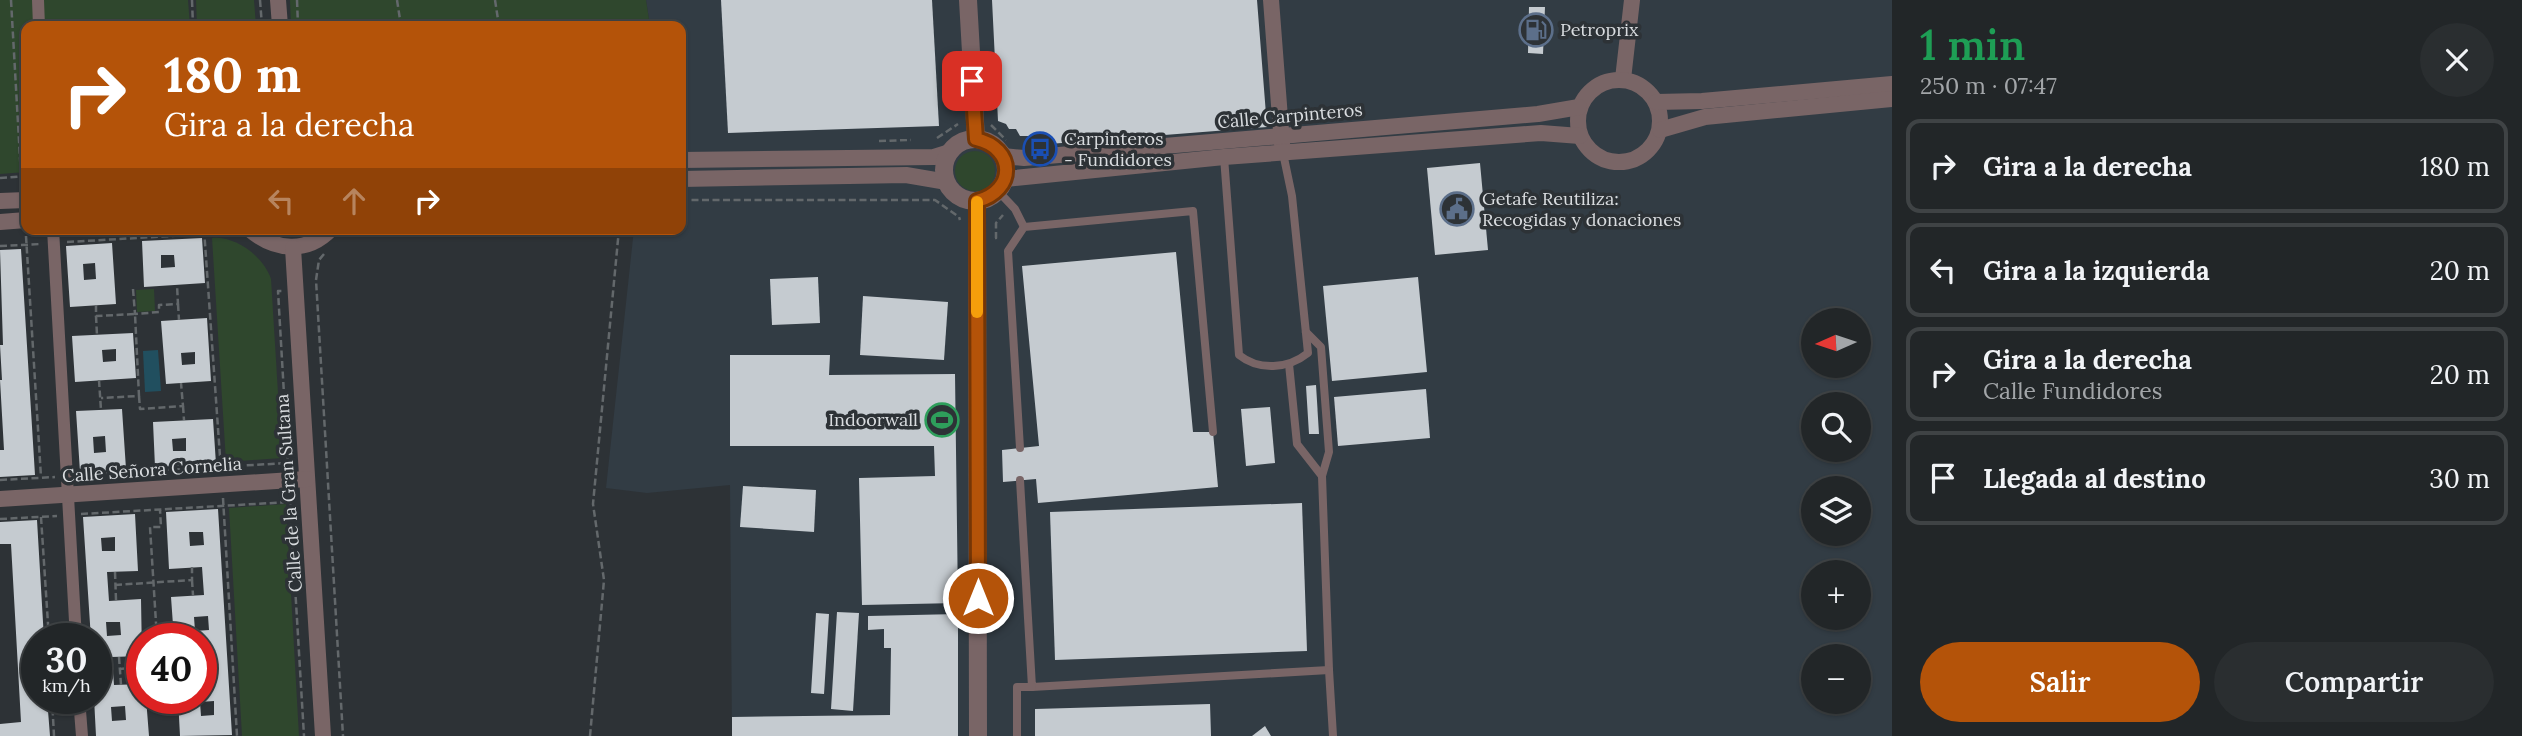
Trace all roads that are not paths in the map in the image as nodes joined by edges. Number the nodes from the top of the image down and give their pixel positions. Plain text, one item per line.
1 (38, 0) edge
2 (278, 0) edge
3 (968, 0) edge
4 (1271, 0) edge
5 (1632, 0) edge
6 (39, 21) edge
7 (280, 21) edge
8 (1623, 79) junction
9 (1892, 84) edge
10 (1892, 99) edge
11 (1656, 102) junction
12 (1580, 107) junction
13 (1660, 130) junction
14 (1580, 136) junction
15 (976, 139) junction
16 (1282, 144) junction
17 (950, 152) junction
18 (1003, 156) junction
19 (1224, 157) junction
20 (686, 160) edge
21 (686, 178) edge
22 (947, 182) junction
23 (1002, 185) junction
24 (21, 200) edge
25 (0, 201) edge
26 (977, 201) junction
27 (0, 222) edge
28 (21, 227) edge
29 (1024, 227) junction
30 (52, 235) edge
31 (257, 235) edge
32 (326, 235) edge
33 (293, 248) junction
34 (1306, 332) junction
35 (1289, 364) junction
36 (1213, 432) dead end
37 (1020, 448) dead end
38 (1322, 476) junction
39 (307, 480) junction
40 (1020, 480) dead end
41 (67, 495) junction
42 (0, 499) edge
43 (75, 623) edge
44 (1329, 670) junction
45 (1032, 687) junction
46 (80, 714) edge
47 (82, 736) edge
48 (323, 736) edge
49 (978, 736) edge
50 (1017, 736) edge
51 (1334, 736) edge

1 - 6 street
2 - 7 street
3 - 15 street
4 - 16 street
5 - 8 street
8 - 11 street
8 - 12 street
9 - 11 street
10 - 13 street
11 - 13 street
12 - 14 street
12 - 16 street, Calle Carpinteros
13 - 14 street
14 - 16 street, Calle Carpinteros
15 - 17 street
15 - 18 street
16 - 18 street, Calle Carpinteros
16 - 19 street, Calle Carpinteros
16 - 34 lane
17 - 20 street
17 - 22 street
18 - 23 street
19 - 23 street, Calle Carpinteros
19 - 35 lane
21 - 22 street
22 - 26 street
23 - 26 street
23 - 29 lane
24 - 25 street
26 - 49 street
27 - 28 street
29 - 36 lane
29 - 37 lane
30 - 41 street
31 - 33 street
32 - 33 street
33 - 39 street, Calle de la Gran Sultana
34 - 35 lane
34 - 38 lane
35 - 38 lane
38 - 44 lane
39 - 41 street, Calle Señora Cornelia
39 - 48 street, Calle de la Gran Sultana
40 - 45 lane
41 - 42 street, Calle Señora Cornelia
41 - 43 street
44 - 45 lane
44 - 51 lane
45 - 50 lane
46 - 47 street

